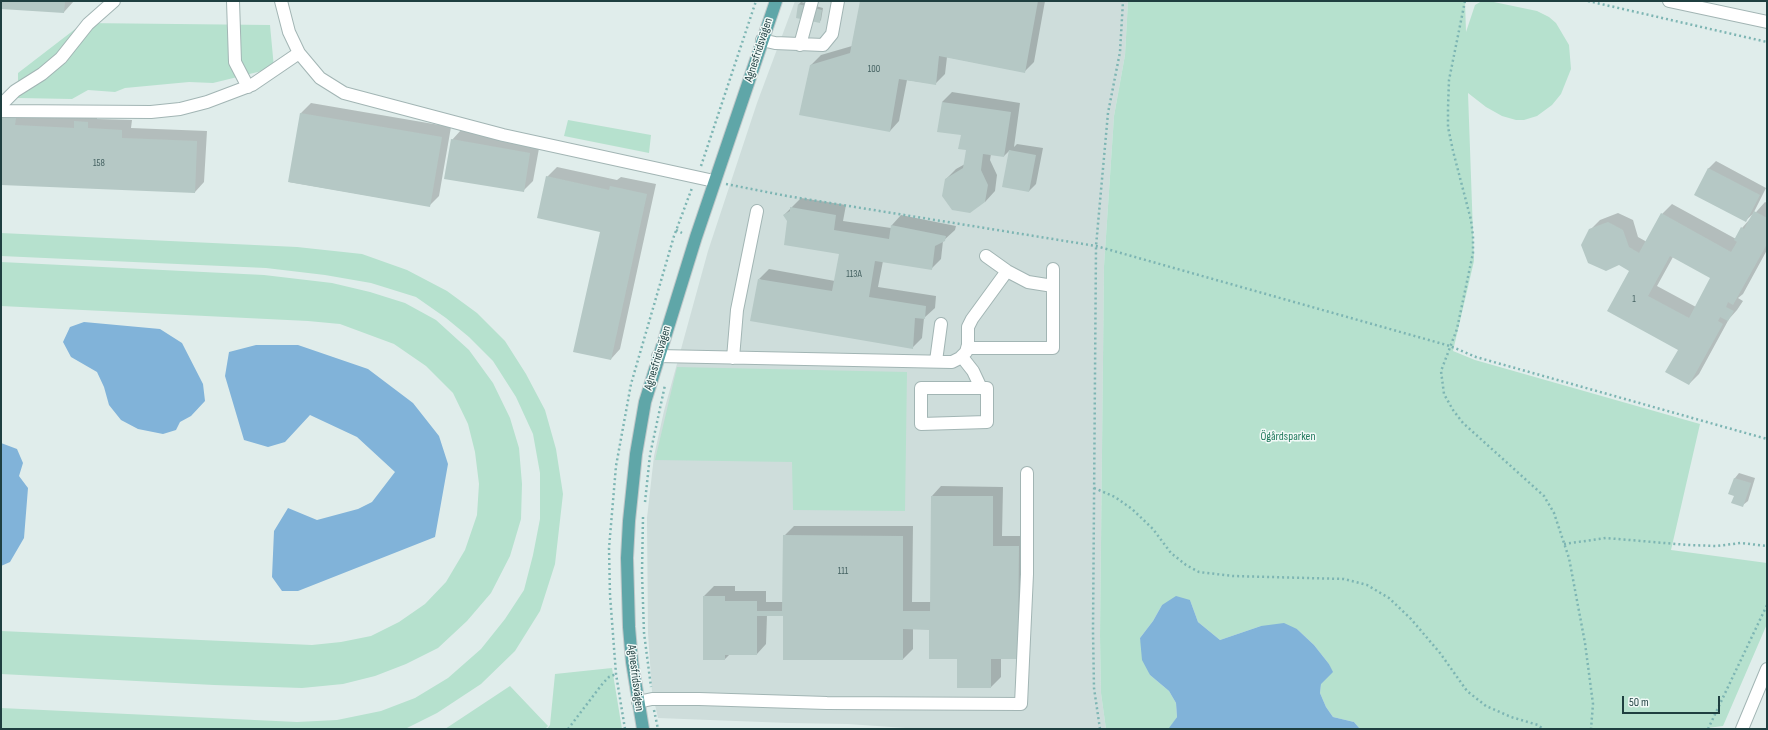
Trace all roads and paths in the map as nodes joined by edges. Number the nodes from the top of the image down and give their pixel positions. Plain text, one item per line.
1 (114, 1) edge
2 (233, 1) edge
3 (281, 1) edge
4 (776, 1) edge
5 (812, 1) edge
6 (838, 1) edge
7 (1123, 1) edge
8 (1465, 1) edge
9 (1588, 1) edge
10 (1669, 1) edge
11 (1767, 22) edge
12 (762, 40) junction
13 (1767, 42) edge
14 (800, 45) junction
15 (299, 53) junction
16 (248, 87) junction
17 (1, 105) edge
18 (1, 111) edge
19 (714, 181) junction
20 (728, 184) junction
21 (726, 190) dead end
22 (757, 211) dead end
23 (676, 230) dead end
24 (682, 233) dead end
25 (1096, 246) junction
26 (986, 256) dead end
27 (1052, 269) dead end
28 (1007, 271) junction
29 (1053, 286) junction
30 (941, 324) dead end
31 (1450, 346) junction
32 (964, 353) junction
33 (658, 356) junction
34 (733, 358) junction
35 (936, 361) junction
36 (666, 379) dead end
37 (981, 388) junction
38 (1767, 439) edge
39 (1027, 473) dead end
40 (1094, 488) junction
41 (1564, 544) junction
42 (1767, 546) edge
43 (1767, 605) edge
44 (1767, 669) edge
45 (652, 699) junction
46 (638, 702) junction
47 (568, 729) edge
48 (625, 729) edge
49 (643, 729) edge
50 (658, 729) edge
51 (1100, 729) edge
52 (1544, 729) edge
53 (1590, 729) edge
54 (1708, 729) edge
55 (1742, 729) edge

1 - 17 street
2 - 16 street
3 - 15 street
4 - 12 main road, Agnesfridsvägen
5 - 14 street
6 - 14 street
7 - 25 path
8 - 31 path
9 - 13 path
10 - 11 street
12 - 14 street
12 - 19 main road, Agnesfridsvägen
15 - 16 street
15 - 19 street
16 - 18 street
19 - 20 path
19 - 33 main road, Agnesfridsvägen
20 - 21 path
20 - 25 path
22 - 34 street
23 - 24 path
25 - 31 path
25 - 40 path
26 - 28 street
27 - 29 street
28 - 29 street
28 - 32 street
29 - 32 street
30 - 35 street
31 - 38 path
31 - 41 path
32 - 35 street
32 - 37 street
33 - 34 street
33 - 46 main road, Agnesfridsvägen
34 - 35 street
36 - 45 path
37 - 37 street
39 - 45 street
40 - 51 path
40 - 52 path
41 - 42 path
41 - 53 path
43 - 54 path
44 - 55 street
45 - 46 street
45 - 50 path
46 - 49 main road, Agnesfridsvägen
47 - 48 path

